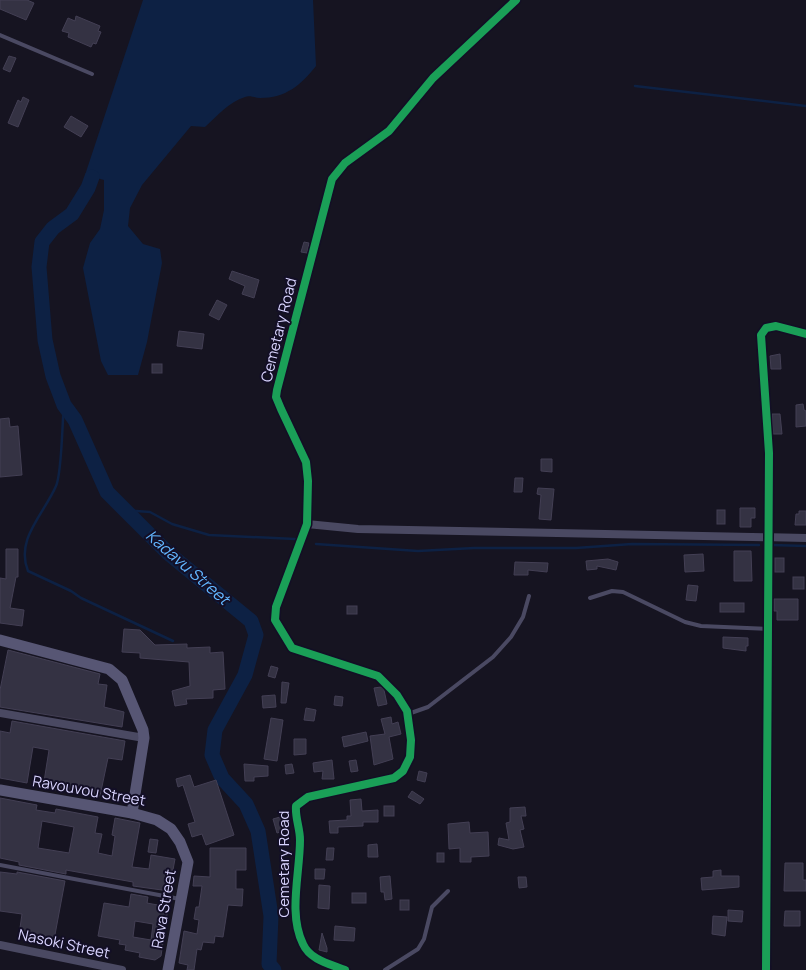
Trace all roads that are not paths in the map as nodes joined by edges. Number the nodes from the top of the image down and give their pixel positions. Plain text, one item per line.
1 (516, 0) edge
2 (0, 35) edge
3 (92, 74) dead end
4 (806, 334) edge
5 (307, 524) junction
6 (768, 537) junction
7 (806, 538) edge
8 (529, 596) dead end
9 (590, 598) dead end
10 (767, 629) junction
11 (0, 640) edge
12 (0, 713) edge
13 (408, 714) junction
14 (144, 738) junction
15 (0, 790) edge
16 (132, 813) junction
17 (170, 829) joint
18 (0, 865) edge
19 (448, 891) dead end
20 (181, 899) junction
21 (0, 945) edge
22 (122, 970) edge
23 (168, 970) edge
24 (345, 970) edge
25 (386, 970) edge
26 (766, 970) edge

1 - 5 street, Cemetary Road
2 - 3 lane
4 - 6 street
5 - 6 street
5 - 13 street, Cemetary Road
6 - 7 street
6 - 10 street
8 - 13 lane
9 - 10 lane
10 - 26 street
11 - 14 main road
12 - 14 street
13 - 24 street, Cemetary Road
14 - 16 main road
15 - 16 main road, Ravouvou Street
16 - 17 main road, Ravouvou Street
17 - 20 main road, Rava Street
18 - 20 lane
19 - 25 lane
20 - 23 main road, Rava Street
21 - 22 street, Nasoki Street

